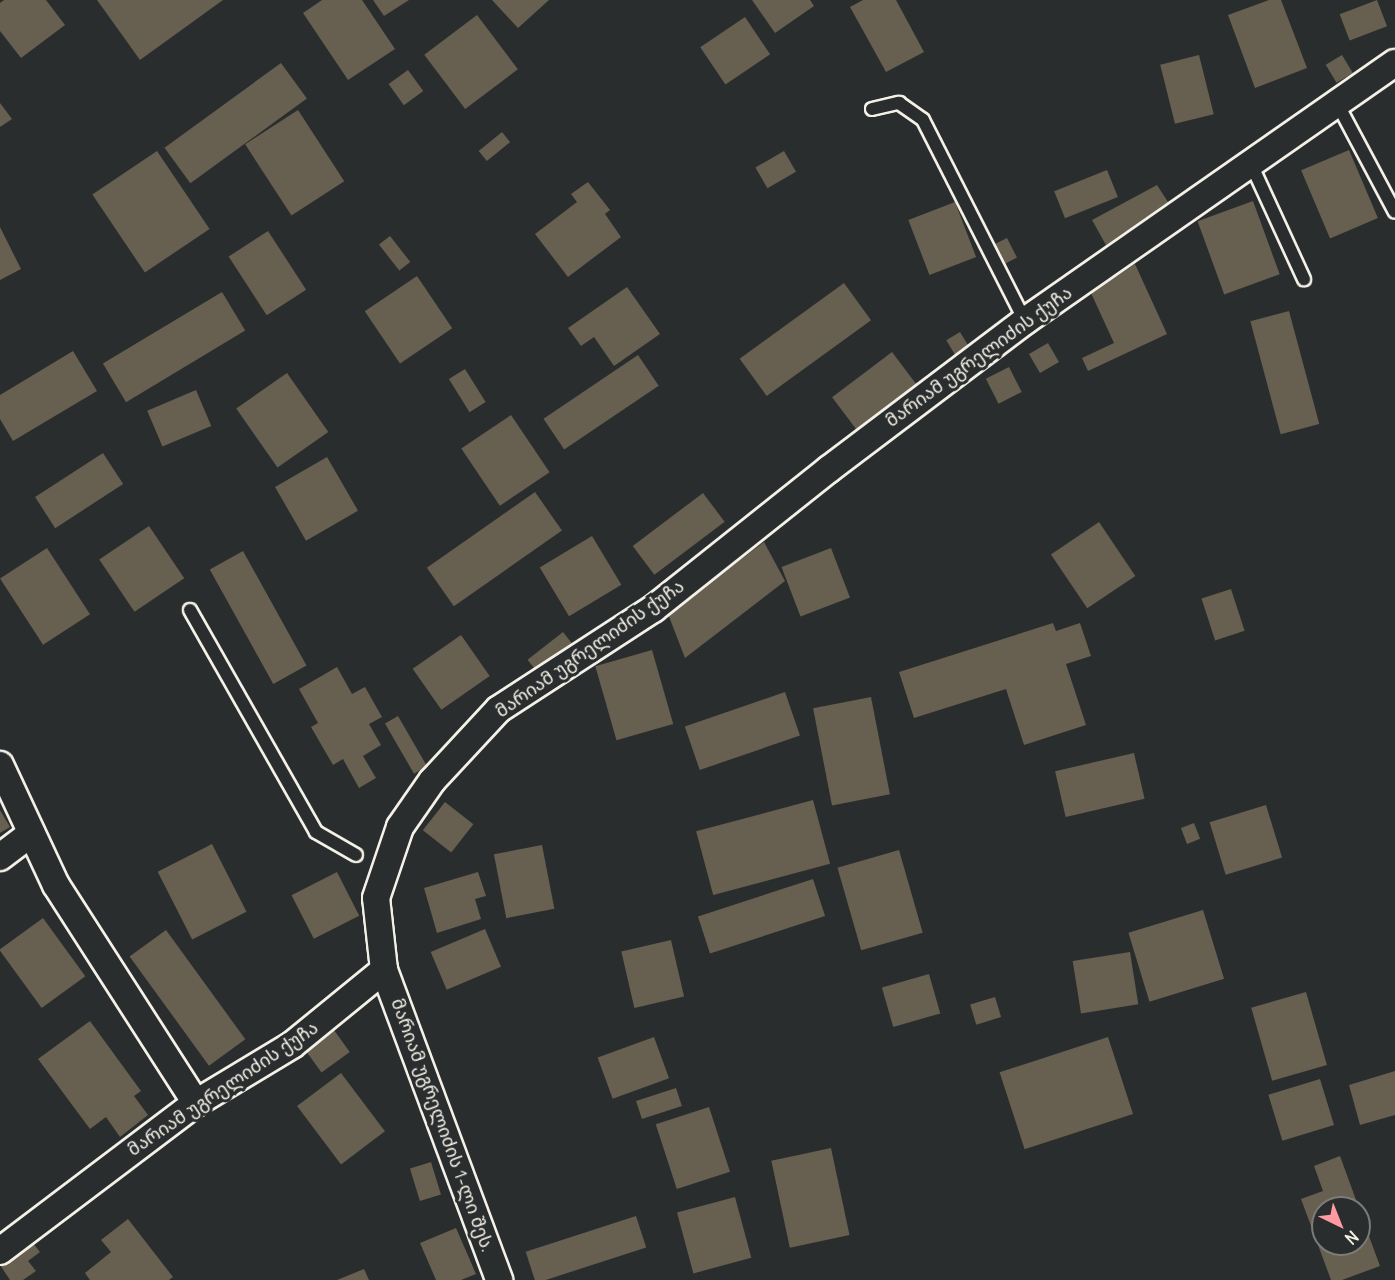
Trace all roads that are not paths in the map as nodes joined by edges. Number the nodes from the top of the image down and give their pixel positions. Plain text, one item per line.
1 (1395, 63) edge
2 (1337, 103) junction
3 (872, 109) dead end
4 (1251, 164) junction
5 (1395, 212) edge
6 (1304, 279) dead end
7 (1025, 321) junction
8 (190, 610) dead end
9 (0, 765) edge
10 (31, 834) junction
11 (356, 855) dead end
12 (0, 857) edge
13 (384, 970) junction
14 (196, 1103) junction
15 (0, 1251) edge
16 (499, 1280) edge

1 - 2 street, მარიამ უგრელიძის ქუჩა
2 - 4 street, მარიამ უგრელიძის ქუჩა
2 - 5 lane
3 - 7 lane
4 - 6 lane
4 - 7 street, მარიამ უგრელიძის ქუჩა
7 - 13 street, მარიამ უგრელიძის ქუჩა
8 - 11 lane
9 - 10 street
10 - 12 street
10 - 14 street
13 - 14 street, მარიამ უგრელიძის ქუჩა
13 - 16 street, მარიამ უგრელიძის 1-ლი შეს.
14 - 15 street, მარიამ უგრელიძის ქუჩა

